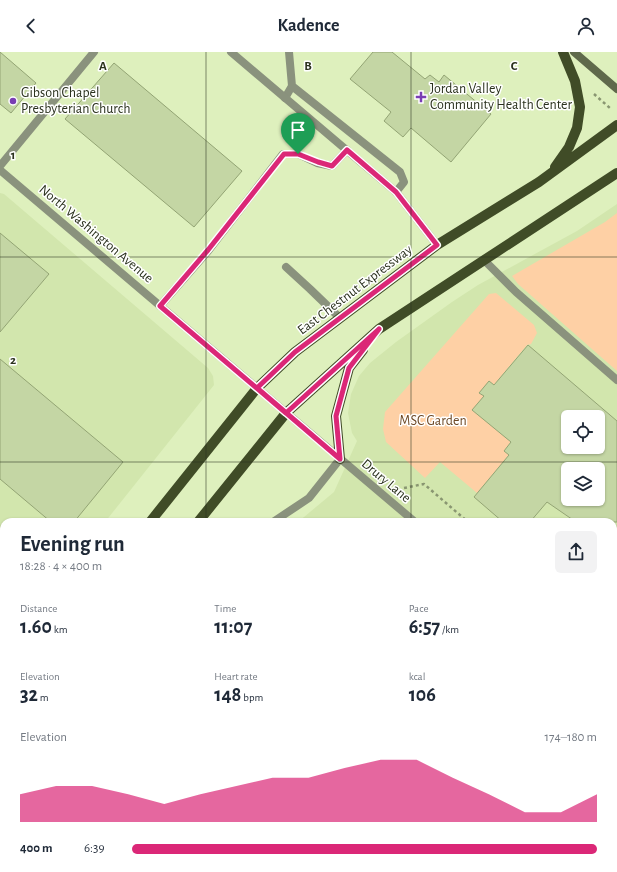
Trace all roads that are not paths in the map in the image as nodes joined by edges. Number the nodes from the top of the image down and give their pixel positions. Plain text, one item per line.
1 (94, 52) edge
2 (231, 52) edge
3 (290, 52) edge
4 (563, 52) edge
5 (574, 52) edge
6 (292, 86) junction
7 (617, 89) edge
8 (285, 98) junction
9 (617, 125) edge
10 (347, 150) junction
11 (0, 166) edge
12 (0, 170) edge
13 (617, 173) edge
14 (551, 174) junction
15 (396, 192) junction
16 (437, 245) junction
17 (484, 260) junction
18 (286, 267) dead end
19 (160, 306) junction
20 (340, 318) junction
21 (379, 329) junction
22 (617, 380) edge
23 (257, 388) junction
24 (286, 413) junction
25 (340, 459) junction
26 (153, 518) edge
27 (201, 518) edge
28 (279, 518) edge
29 (410, 518) edge

1 - 11 street
2 - 8 street
3 - 6 street
4 - 14 main road
5 - 7 main road
6 - 8 street
6 - 15 street
8 - 10 street
9 - 14 main road, East Chestnut Expressway
10 - 15 street
10 - 19 street
12 - 19 street, North Washington Avenue
13 - 17 main road
14 - 16 main road, East Chestnut Expressway
15 - 16 street
16 - 20 main road, East Chestnut Expressway
17 - 21 main road
17 - 22 street
18 - 20 street
19 - 23 street, North Washington Avenue
20 - 23 main road, East Chestnut Expressway
21 - 24 main road
21 - 25 main road
23 - 24 street, North Washington Avenue
23 - 26 main road, East Chestnut Expressway
24 - 25 street, North Washington Avenue
24 - 27 main road
25 - 28 street
25 - 29 street, Drury Lane

